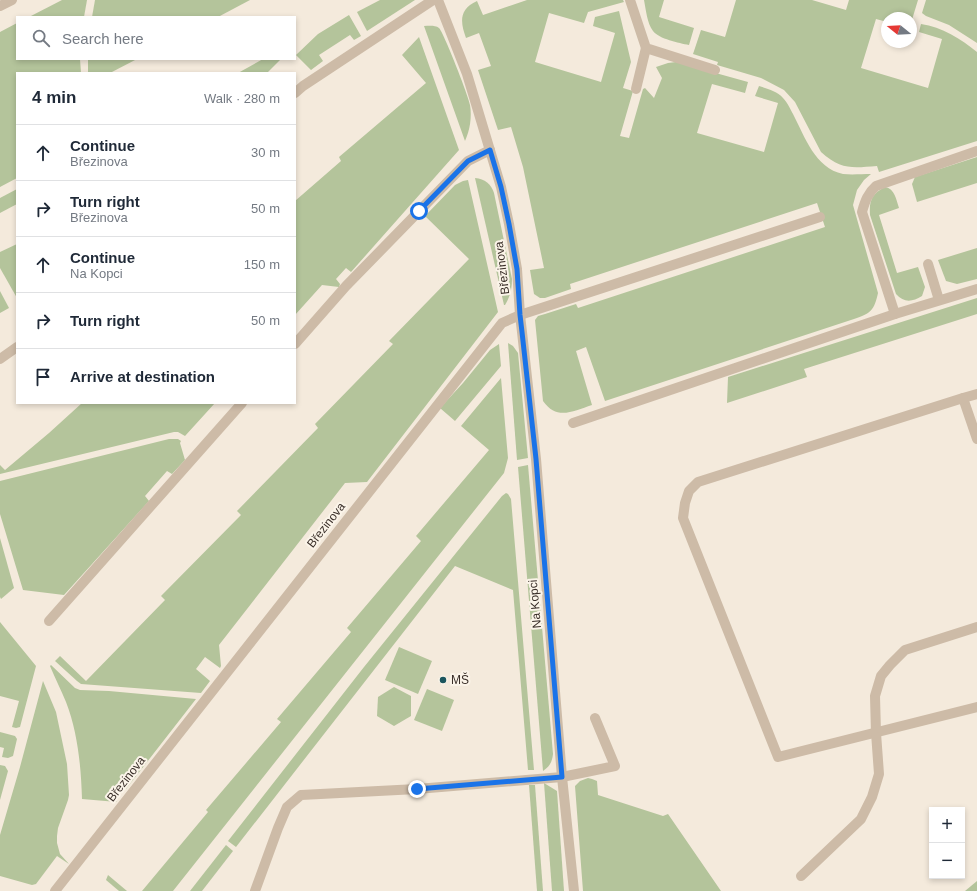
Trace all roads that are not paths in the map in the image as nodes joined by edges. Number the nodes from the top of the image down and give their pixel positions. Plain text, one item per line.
1 (12, 0) edge
2 (433, 0) edge
3 (438, 0) edge
4 (630, 0) edge
5 (0, 6) edge
6 (646, 48) junction
7 (715, 70) dead end
8 (636, 89) dead end
9 (296, 92) edge
10 (490, 150) junction
11 (977, 151) edge
12 (820, 217) dead end
13 (928, 264) dead end
14 (977, 289) edge
15 (939, 300) junction
16 (895, 314) junction
17 (520, 315) junction
18 (296, 343) edge
19 (16, 348) edge
20 (0, 359) edge
21 (977, 394) edge
22 (963, 398) junction
23 (241, 404) edge
24 (573, 423) dead end
25 (977, 439) edge
26 (49, 621) dead end
27 (977, 627) edge
28 (977, 707) edge
29 (595, 718) dead end
30 (876, 733) junction
31 (562, 777) junction
32 (801, 876) dead end
33 (55, 891) edge
34 (255, 891) edge
35 (574, 891) edge

1 - 5 street
2 - 9 street
3 - 10 street, Březinova
4 - 6 street
6 - 7 street
6 - 8 street
10 - 17 street, Březinova
10 - 18 street
11 - 16 street
12 - 17 street
13 - 15 street
14 - 15 street
15 - 16 street
16 - 24 street
17 - 31 street, Na Kopci
17 - 33 street, Březinova
19 - 20 street
21 - 22 street
22 - 25 street
22 - 30 street
23 - 26 street
27 - 30 street
28 - 30 street
29 - 31 street
30 - 32 street
31 - 34 street
31 - 35 street, Na Kopci

